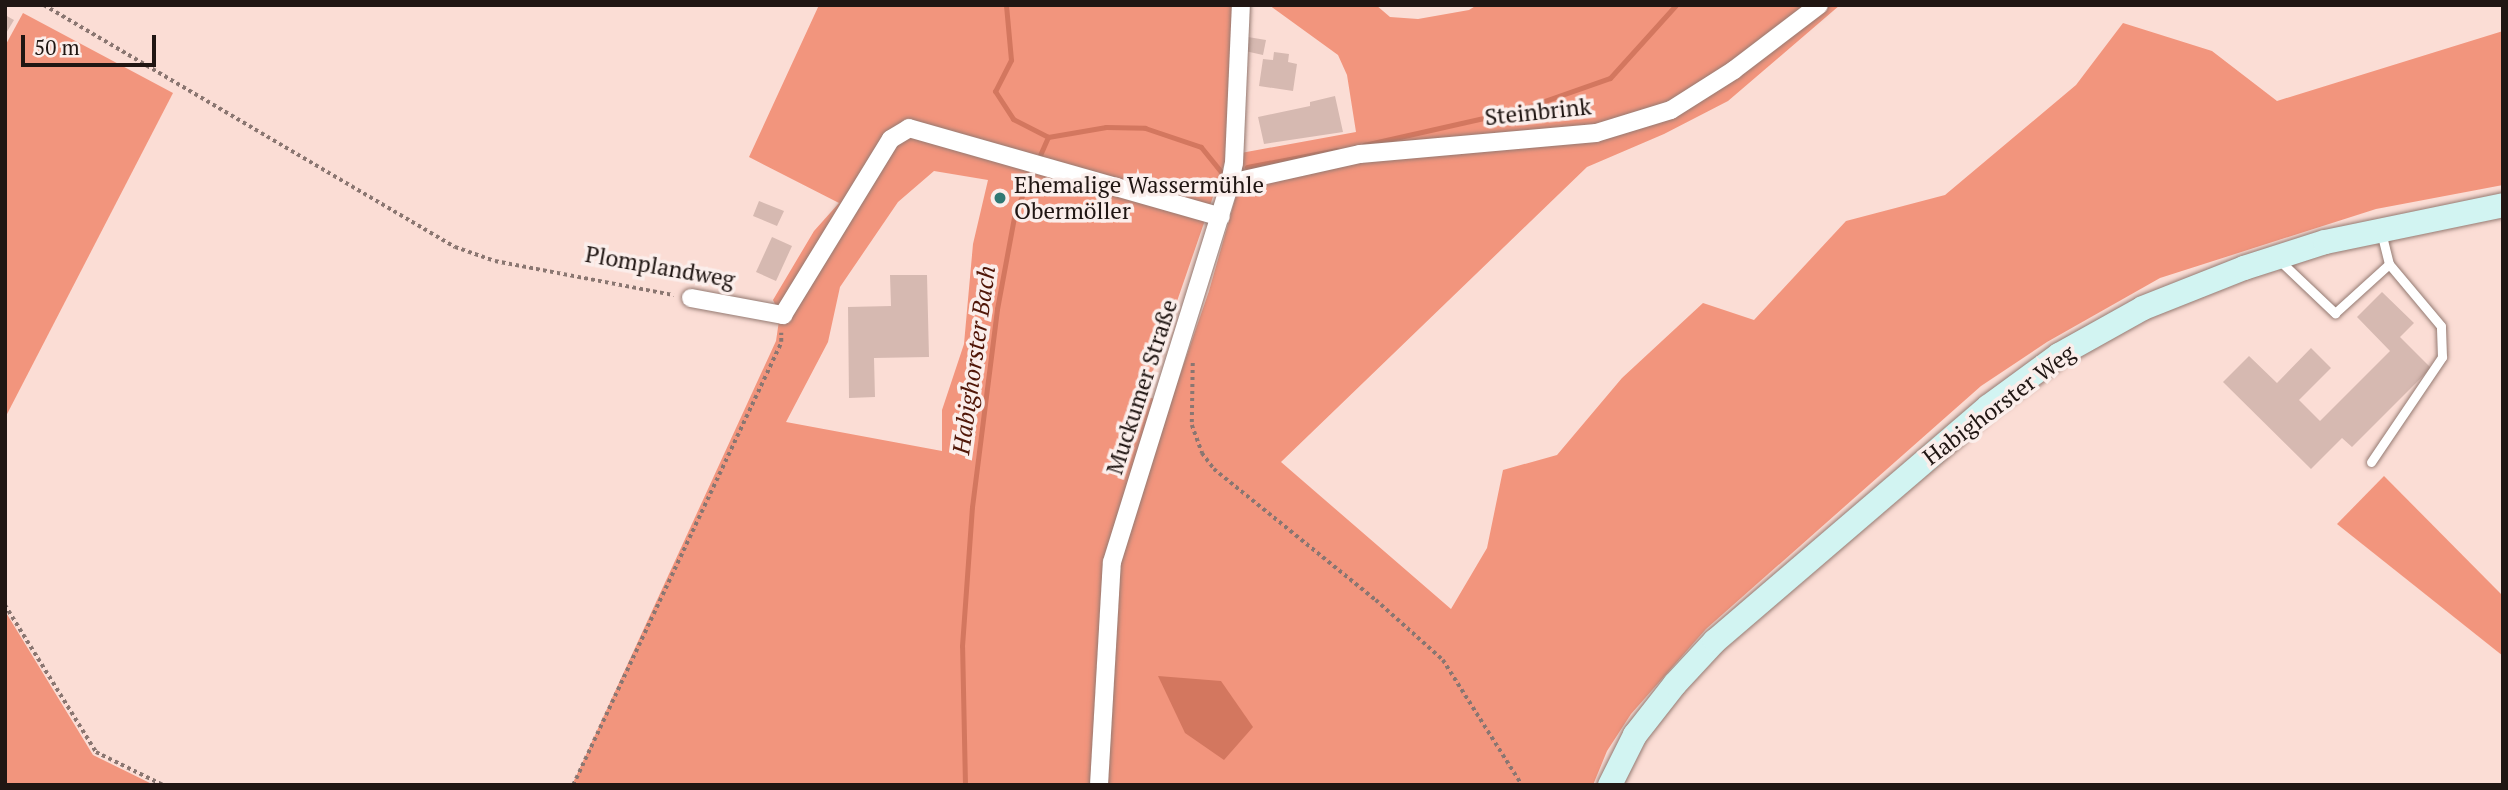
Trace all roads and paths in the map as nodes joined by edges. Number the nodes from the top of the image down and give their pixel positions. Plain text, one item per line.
1 (44, 5) edge
2 (1241, 5) edge
3 (1819, 5) edge
4 (1230, 183) junction
5 (2503, 205) edge
6 (1221, 217) junction
7 (2381, 230) junction
8 (2277, 257) junction
9 (2389, 264) junction
10 (691, 298) joint
11 (783, 315) junction
12 (1193, 358) dead end
13 (2371, 462) dead end
14 (5, 605) edge
15 (163, 785) edge
16 (573, 785) edge
17 (1100, 785) edge
18 (1522, 785) edge
19 (1610, 785) edge

1 - 10 path, Plomplandweg
2 - 4 street, Muckumer Straße
3 - 4 street, Steinbrink
4 - 6 street, Muckumer Straße
5 - 7 street, Habighorster Weg
6 - 11 street
6 - 17 street, Muckumer Straße
7 - 8 street, Habighorster Weg
7 - 9 lane
8 - 9 lane
8 - 19 street, Habighorster Weg
9 - 13 lane
10 - 11 street, Plomplandweg
11 - 16 path
12 - 18 path
14 - 15 path

